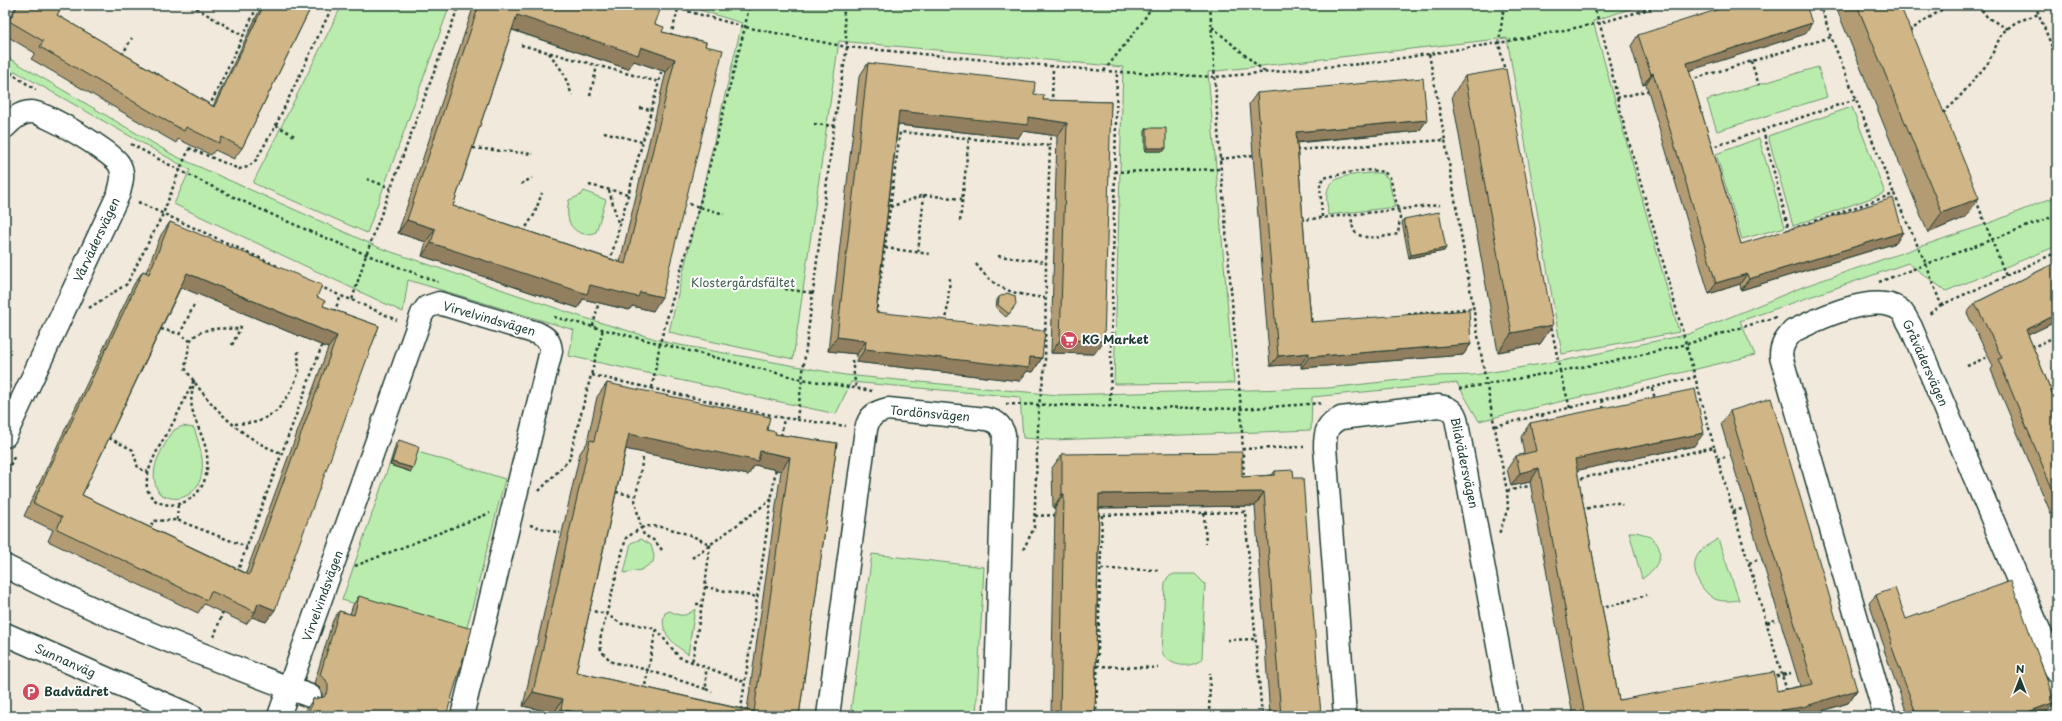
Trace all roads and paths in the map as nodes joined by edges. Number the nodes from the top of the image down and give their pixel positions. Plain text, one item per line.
1 (191, 5) edge
2 (258, 5) edge
3 (333, 5) edge
4 (452, 5) edge
5 (665, 5) edge
6 (749, 5) edge
7 (843, 5) edge
8 (1153, 5) edge
9 (1210, 5) edge
10 (1504, 5) edge
11 (1593, 5) edge
12 (1663, 5) edge
13 (1820, 5) edge
14 (1949, 5) edge
15 (1978, 5) edge
16 (2035, 5) edge
17 (458, 6) edge
18 (678, 9) junction
19 (2039, 14) junction
20 (1600, 23) junction
21 (1211, 26) junction
22 (745, 27) junction
23 (1905, 28) edge
24 (2008, 29) junction
25 (243, 36) junction
26 (1831, 37) junction
27 (132, 38) dead end
28 (670, 38) edge
29 (1499, 43) junction
30 (521, 45) dead end
31 (847, 47) junction
32 (548, 52) junction
33 (1429, 54) junction
34 (122, 56) edge
35 (2057, 59) edge
36 (1751, 61) junction
37 (597, 66) junction
38 (1053, 67) junction
39 (662, 68) edge
40 (5, 69) edge
41 (1104, 71) junction
42 (1117, 72) junction
43 (1265, 72) junction
44 (1505, 74) edge
45 (1215, 77) junction
46 (1685, 81) edge
47 (659, 82) junction
48 (1759, 85) dead end
49 (1654, 89) edge
50 (43, 94) dead end
51 (572, 95) dead end
52 (590, 96) dead end
53 (1617, 98) junction
54 (1856, 99) junction
55 (1052, 106) edge
56 (640, 108) dead end
57 (1938, 108) edge
58 (651, 110) junction
59 (206, 113) edge
60 (276, 124) junction
61 (814, 124) dead end
62 (834, 126) junction
63 (5, 127) edge
64 (1051, 130) edge
65 (1763, 130) junction
66 (604, 132) dead end
67 (296, 137) dead end
68 (969, 138) junction
69 (124, 140) dead end
70 (1445, 140) junction
71 (193, 141) edge
72 (642, 142) junction
73 (1050, 146) junction
74 (189, 148) junction
75 (474, 148) edge
76 (1707, 149) edge
77 (1293, 150) edge
78 (533, 154) dead end
79 (1262, 154) edge
80 (1220, 159) junction
81 (1221, 169) junction
82 (179, 171) junction
83 (1114, 172) junction
84 (532, 178) dead end
85 (367, 179) dead end
86 (520, 184) dead end
87 (590, 184) dead end
88 (391, 188) junction
89 (609, 190) junction
90 (119, 193) junction
91 (542, 193) dead end
92 (1973, 193) edge
93 (628, 194) junction
94 (1894, 194) junction
95 (924, 195) junction
96 (962, 199) junction
97 (689, 204) edge
98 (1440, 205) dead end
99 (699, 206) junction
100 (890, 207) junction
101 (1398, 211) junction
102 (1300, 213) edge
103 (163, 214) junction
104 (724, 214) dead end
105 (1351, 215) junction
106 (1322, 217) junction
107 (1301, 220) junction
108 (960, 221) dead end
109 (620, 227) junction
110 (1301, 227) edge
111 (1789, 230) junction
112 (1782, 232) edge
113 (520, 236) edge
114 (885, 248) junction
115 (2057, 252) edge
116 (918, 253) junction
117 (930, 254) dead end
118 (366, 255) junction
119 (998, 256) dead end
120 (1046, 262) junction
121 (976, 264) dead end
122 (609, 265) edge
123 (284, 269) edge
124 (2006, 276) junction
125 (950, 278) dead end
126 (312, 282) edge
127 (444, 284) dead end
128 (785, 289) dead end
129 (812, 293) junction
130 (341, 296) junction
131 (601, 296) edge
132 (1045, 298) junction
133 (352, 300) junction
134 (1309, 302) edge
135 (194, 305) dead end
136 (1941, 305) junction
137 (1473, 308) junction
138 (86, 311) dead end
139 (547, 315) dead end
140 (1396, 316) edge
141 (876, 317) edge
142 (332, 318) edge
143 (1550, 320) edge
144 (938, 322) edge
145 (946, 323) junction
146 (242, 324) dead end
147 (953, 324) edge
148 (1319, 324) edge
149 (592, 326) junction
150 (1911, 327) junction
151 (417, 328) junction
152 (161, 329) edge
153 (240, 329) junction
154 (603, 329) junction
155 (1037, 331) edge
156 (1045, 332) junction
157 (180, 334) junction
158 (2057, 336) edge
159 (324, 340) edge
160 (190, 341) junction
161 (2027, 341) edge
162 (660, 344) junction
163 (232, 346) dead end
164 (2030, 348) junction
165 (298, 351) dead end
166 (1995, 354) edge
167 (2033, 355) edge
168 (852, 360) edge
169 (1967, 366) dead end
170 (1560, 371) junction
171 (592, 375) junction
172 (1695, 377) junction
173 (801, 379) junction
174 (194, 380) junction
175 (1486, 383) junction
176 (652, 388) junction
177 (1652, 388) junction
178 (856, 389) dead end
179 (2048, 389) edge
180 (2050, 396) junction
181 (2057, 396) edge
182 (1602, 400) junction
183 (2053, 401) edge
184 (1325, 402) dead end
185 (1656, 402) edge
186 (1038, 405) dead end
187 (1110, 407) dead end
188 (1134, 407) dead end
189 (1241, 408) junction
190 (1570, 408) junction
191 (1452, 411) junction
192 (1605, 413) edge
193 (1542, 414) junction
194 (784, 418) junction
195 (797, 419) junction
196 (235, 424) junction
197 (1495, 426) junction
198 (1545, 427) edge
199 (866, 429) junction
200 (109, 438) edge
201 (780, 440) edge
202 (12, 442) edge
203 (1325, 447) junction
204 (1242, 448) junction
205 (1714, 448) junction
206 (282, 453) junction
207 (1725, 457) dead end
208 (643, 458) edge
209 (1718, 459) junction
210 (777, 463) edge
211 (148, 472) junction
212 (5, 476) edge
213 (1244, 480) edge
214 (1571, 481) edge
215 (1536, 484) edge
216 (1507, 490) junction
217 (616, 492) edge
218 (537, 493) dead end
219 (635, 496) junction
220 (1244, 496) edge
221 (772, 499) junction
222 (178, 504) junction
223 (1622, 505) dead end
224 (1742, 509) dead end
225 (1577, 511) edge
226 (1733, 511) junction
227 (492, 512) dead end
228 (1245, 512) junction
229 (1204, 513) junction
230 (1065, 515) edge
231 (1095, 515) edge
232 (1102, 515) junction
233 (1035, 516) dead end
234 (177, 520) junction
235 (526, 524) dead end
236 (641, 528) junction
237 (148, 532) edge
238 (560, 532) dead end
239 (1498, 540) dead end
240 (1206, 544) dead end
241 (710, 545) junction
242 (247, 547) junction
243 (662, 550) dead end
244 (692, 558) dead end
245 (1758, 560) dead end
246 (1749, 563) junction
247 (5, 566) edge
248 (349, 569) dead end
249 (1100, 570) junction
250 (1159, 570) dead end
251 (236, 576) edge
252 (705, 587) junction
253 (1647, 595) dead end
254 (757, 597) junction
255 (696, 604) dead end
256 (702, 604) junction
257 (225, 605) edge
258 (588, 610) edge
259 (1596, 611) edge
260 (606, 614) junction
261 (1774, 620) dead end
262 (1767, 623) junction
263 (656, 629) junction
264 (5, 634) edge
265 (1256, 639) junction
266 (1227, 640) dead end
267 (206, 656) junction
268 (692, 663) junction
269 (1097, 666) junction
270 (706, 668) junction
271 (1158, 668) dead end
272 (648, 670) junction
273 (1210, 672) dead end
274 (2057, 672) edge
275 (1791, 673) dead end
276 (1782, 675) junction
277 (1767, 678) edge
278 (745, 682) junction
279 (289, 689) junction
280 (706, 689) junction
281 (712, 692) dead end
282 (1788, 695) edge
283 (310, 696) dead end
284 (643, 697) edge
285 (192, 716) edge
286 (279, 716) edge
287 (462, 716) edge
288 (740, 716) edge
289 (828, 716) edge
290 (995, 716) edge
291 (1096, 716) edge
292 (1209, 716) edge
293 (1262, 716) edge
294 (1345, 716) edge
295 (1511, 716) edge
296 (1885, 716) edge

1 - 25 path
2 - 25 path
3 - 60 path
4 - 17 path
5 - 18 path
6 - 22 path
7 - 31 path
8 - 41 path
9 - 21 path
10 - 29 path
11 - 20 path
12 - 20 path
13 - 26 path
14 - 23 path
15 - 24 path
16 - 19 path
17 - 88 path
18 - 22 path
18 - 28 path
19 - 24 path
19 - 35 path
20 - 29 path
20 - 53 path
21 - 43 path
21 - 45 path
22 - 31 path
22 - 99 path
24 - 57 path
25 - 59 path
26 - 36 path
26 - 54 path
27 - 34 path
29 - 33 path
29 - 44 path
30 - 32 path
31 - 38 path
31 - 62 path
32 - 37 path
32 - 51 path
33 - 43 path
33 - 70 path
36 - 46 path
36 - 48 path
37 - 47 path
37 - 52 path
38 - 41 path
38 - 55 path
39 - 47 path
40 - 50 path
41 - 42 path
42 - 45 path
42 - 83 path
43 - 45 path
45 - 80 path
47 - 58 path
49 - 53 path
53 - 172 path
54 - 65 path
54 - 94 path
56 - 58 path
58 - 72 path
60 - 67 path
60 - 74 path
61 - 62 path
62 - 129 path
63 - 90 street, Vårvädersvägen
64 - 73 path
65 - 76 path
65 - 111 path
66 - 72 path
68 - 73 path
68 - 96 path
68 - 100 path
69 - 82 path
70 - 77 path
70 - 137 path
71 - 74 path
72 - 93 path
73 - 120 path
74 - 82 path
75 - 78 path
79 - 80 path
80 - 81 path
81 - 83 path
81 - 189 path
82 - 103 path
82 - 118 path
83 - 187 path
84 - 86 path
85 - 88 path
87 - 89 path
88 - 118 path
89 - 93 path
89 - 109 path
90 - 103 path
90 - 202 street, Vårvädersvägen
91 - 113 path
92 - 124 path
93 - 109 path
94 - 111 path
94 - 136 path
95 - 96 path
95 - 100 path
95 - 116 path
96 - 108 path
97 - 99 path
98 - 101 path
99 - 104 path
99 - 162 path
100 - 114 path
101 - 105 path
101 - 105 path
101 - 106 path
102 - 107 path
103 - 123 path
103 - 138 path
105 - 106 path
106 - 107 path
107 - 110 path
109 - 122 path
111 - 112 path
114 - 116 path
114 - 141 path
115 - 124 path
116 - 117 path
118 - 127 path
118 - 133 path
119 - 120 path
120 - 132 path
121 - 132 path
124 - 136 path
125 - 145 path
126 - 130 path
128 - 129 path
129 - 173 path
130 - 133 path
130 - 142 path
131 - 149 path
132 - 156 path
133 - 151 path
134 - 148 path
135 - 157 path
136 - 150 path
137 - 140 path
137 - 175 path
139 - 149 path
143 - 170 path
144 - 145 path
145 - 147 path
146 - 153 path
149 - 154 path
150 - 274 street, Gråvädersvägen
150 - 296 street, Gråvädersvägen
151 - 279 street, Virvelvindsvägen
151 - 287 street, Virvelvindsvägen
152 - 157 path
153 - 160 path
153 - 163 path
154 - 162 path
154 - 171 path
155 - 156 path
156 - 186 path
157 - 160 path
158 - 164 path
159 - 206 path
160 - 174 path
161 - 164 path
162 - 173 path
162 - 176 path
164 - 167 path
165 - 196 path
166 - 169 path
168 - 178 path
170 - 175 path
170 - 190 path
171 - 176 path
171 - 218 path
172 - 177 path
172 - 205 path
173 - 195 path
174 - 196 path
174 - 211 path
174 - 222 path
175 - 191 path
175 - 197 path
176 - 194 path
177 - 182 path
177 - 185 path
179 - 180 path
180 - 181 path
180 - 183 path
182 - 190 path
182 - 192 path
184 - 189 path
188 - 189 path
189 - 204 path
190 - 193 path
191 - 203 street, Blidvädersvägen
191 - 295 street, Blidvädersvägen
193 - 197 path
193 - 198 path
194 - 195 path
194 - 201 path
195 - 199 path
196 - 206 path
197 - 216 path
199 - 289 street, Tordönsvägen
199 - 290 street, Tordönsvägen
200 - 211 path
202 - 212 path
203 - 204 path
203 - 294 street, Blidvädersvägen
204 - 213 path
205 - 209 path
205 - 214 path
206 - 242 path
207 - 209 path
208 - 219 path
209 - 226 path
210 - 221 path
211 - 222 path
215 - 216 path
216 - 239 path
217 - 219 path
219 - 236 path
220 - 228 path
221 - 241 path
221 - 254 path
222 - 234 path
223 - 225 path
224 - 226 path
226 - 246 path
227 - 248 path
228 - 229 path
228 - 265 path
229 - 232 path
229 - 240 path
230 - 233 path
231 - 232 path
232 - 249 path
234 - 237 path
234 - 242 path
235 - 238 path
236 - 241 path
236 - 243 path
236 - 260 path
241 - 244 path
241 - 252 path
242 - 251 path
245 - 246 path
246 - 262 path
247 - 267 street
249 - 250 path
249 - 269 path
252 - 254 path
252 - 256 path
253 - 259 path
254 - 278 path
255 - 256 path
256 - 268 path
257 - 267 path
258 - 260 path
260 - 263 path
260 - 272 path
261 - 262 path
262 - 276 path
263 - 268 path
263 - 272 path
264 - 285 street, Sunnanväg
265 - 266 path
265 - 293 path
267 - 279 street
268 - 270 path
269 - 271 path
269 - 291 path
270 - 278 path
270 - 280 path
272 - 280 path
272 - 284 path
273 - 292 path
275 - 276 path
276 - 277 path
276 - 282 path
278 - 288 path
279 - 283 street
279 - 286 street, Virvelvindsvägen
280 - 281 path

